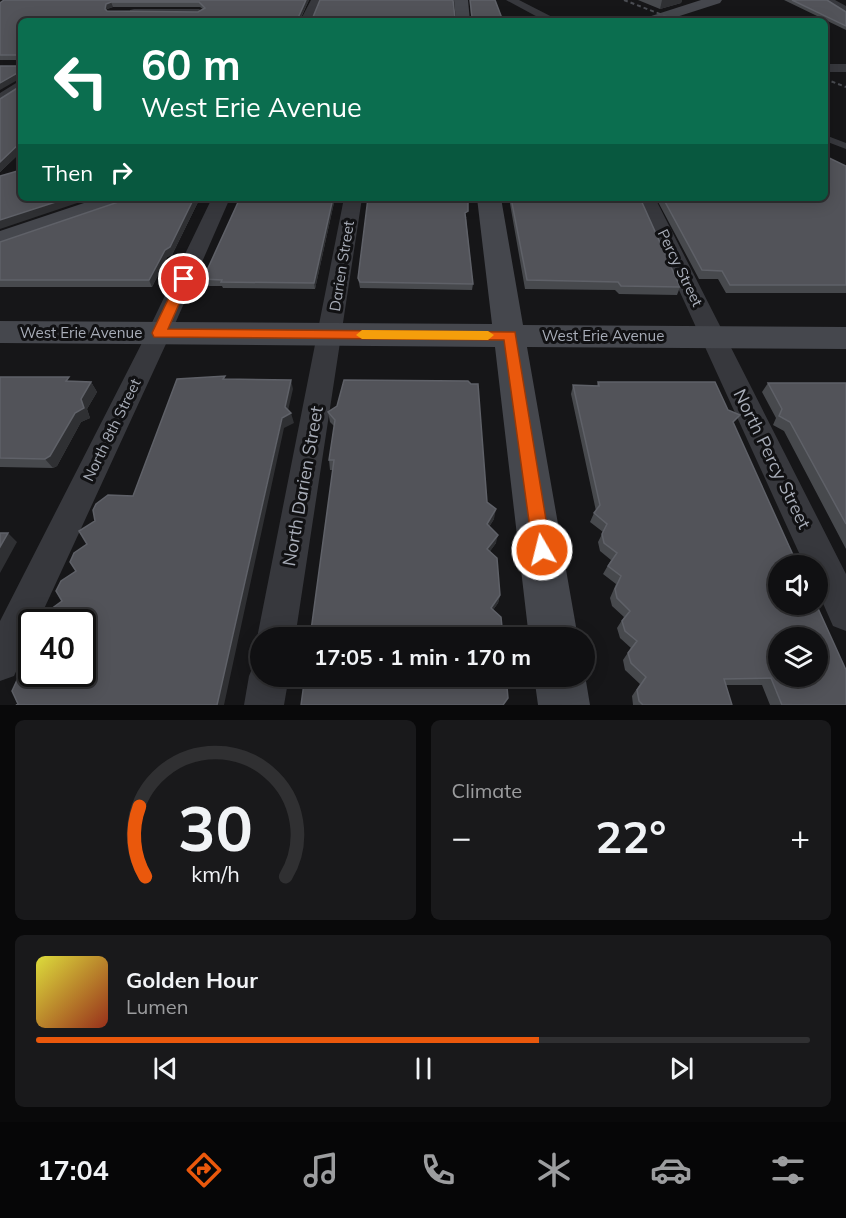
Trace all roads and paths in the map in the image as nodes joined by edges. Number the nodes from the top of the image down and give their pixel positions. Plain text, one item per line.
1 (316, 0) edge
2 (461, 0) edge
3 (511, 0) edge
4 (715, 0) edge
5 (828, 0) edge
6 (846, 11) edge
7 (123, 12) edge
8 (199, 12) edge
9 (307, 18) edge
10 (464, 18) edge
11 (548, 18) edge
12 (659, 18) edge
13 (828, 68) edge
14 (846, 68) edge
15 (18, 86) edge
16 (0, 100) edge
17 (828, 139) edge
18 (846, 146) edge
19 (114, 201) edge
20 (220, 201) edge
21 (353, 201) edge
22 (489, 201) edge
23 (647, 201) edge
24 (0, 240) edge
25 (0, 333) edge
26 (159, 333) junction
27 (331, 334) junction
28 (510, 336) junction
29 (713, 337) junction
30 (846, 338) edge
31 (846, 613) edge
32 (278, 627) edge
33 (552, 627) edge
34 (0, 662) edge
35 (267, 687) edge
36 (562, 687) edge
37 (264, 705) edge
38 (564, 705) edge

1 - 9 street
2 - 10 street
3 - 11 street
4 - 12 street
5 - 6 street
7 - 8 street
13 - 14 street
15 - 16 street
17 - 18 lane
19 - 24 street
20 - 26 street, North 8th Street
21 - 27 street, Darien Street
22 - 28 street
23 - 29 street, Percy Street
25 - 26 street, West Erie Avenue
26 - 27 street, West Erie Avenue
26 - 34 street, North 8th Street
27 - 28 street, West Erie Avenue
27 - 32 street, North Darien Street
28 - 29 street, West Erie Avenue
28 - 33 street
29 - 30 street, West Erie Avenue
29 - 31 street, North Percy Street
35 - 37 street
36 - 38 street

